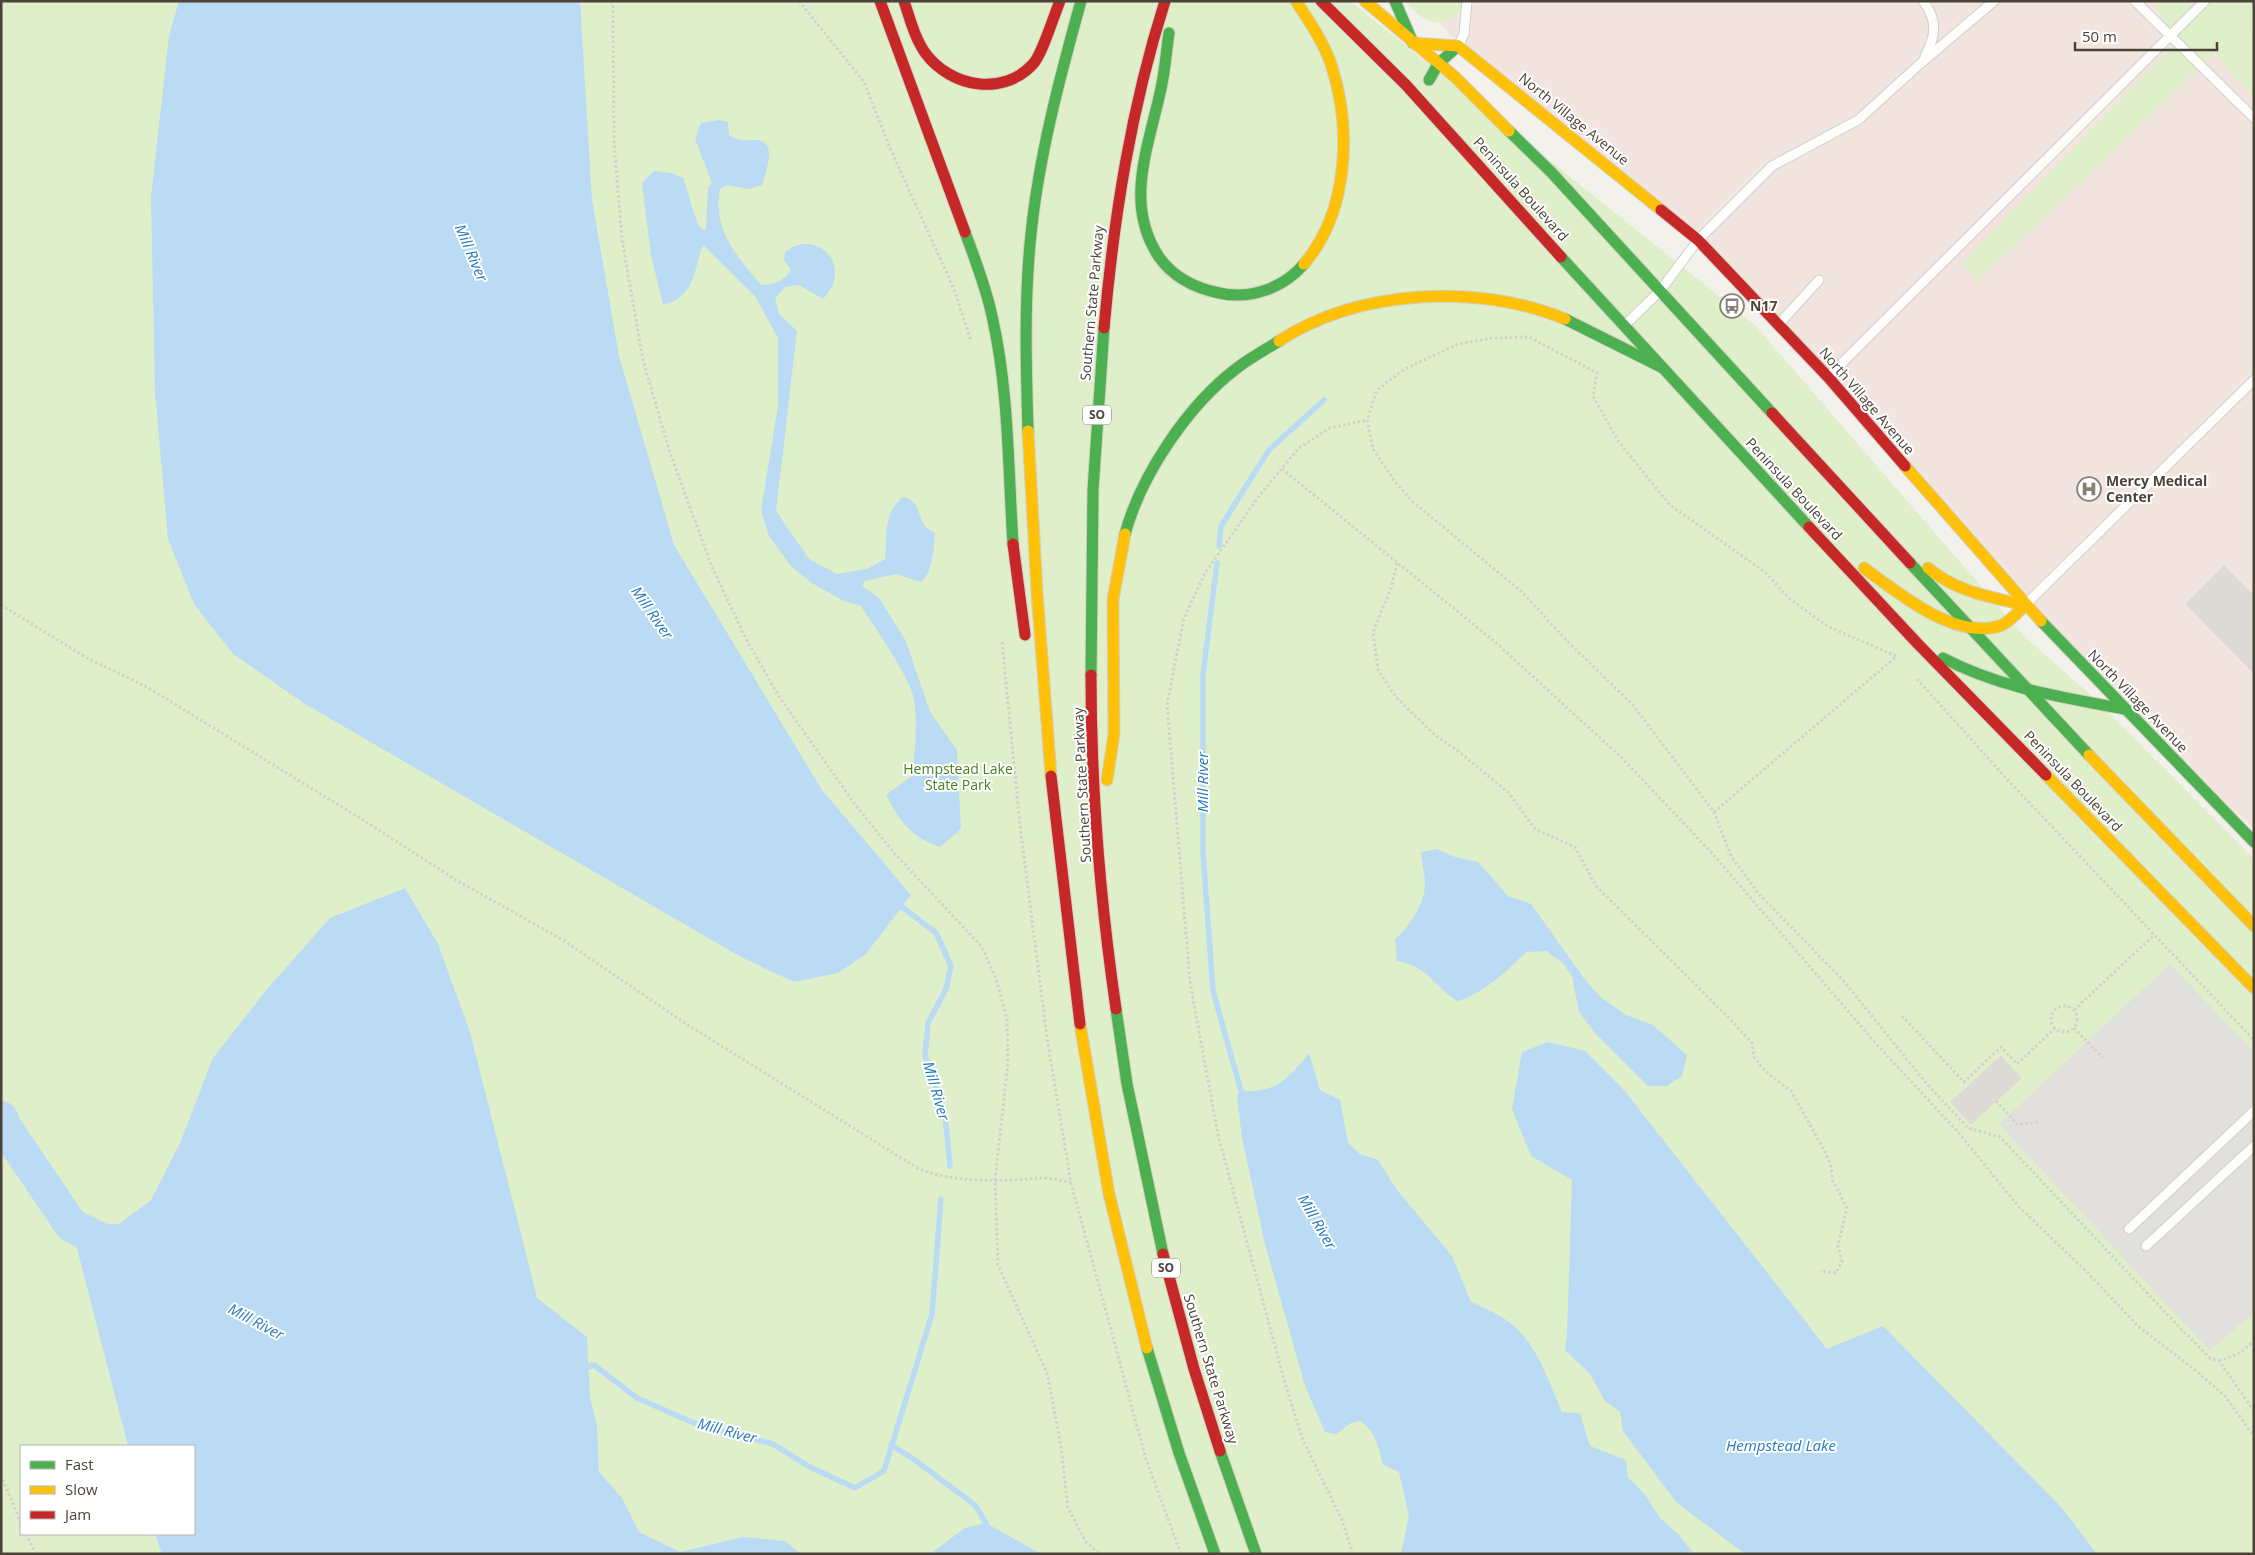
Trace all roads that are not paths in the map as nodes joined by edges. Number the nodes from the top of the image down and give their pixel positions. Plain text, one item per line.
1 (880, 1) edge
2 (904, 1) edge
3 (1060, 1) edge
4 (1082, 1) edge
5 (1165, 1) edge
6 (1172, 1) edge
7 (1296, 1) edge
8 (1321, 1) edge
9 (1365, 1) edge
10 (1394, 1) edge
11 (1467, 1) edge
12 (1923, 1) edge
13 (1994, 1) edge
14 (2136, 1) edge
15 (2205, 1) edge
16 (2171, 36) junction
17 (1412, 43) junction
18 (1458, 46) junction
19 (1921, 63) junction
20 (1438, 64) junction
21 (1432, 113) junction
22 (2254, 118) edge
23 (1698, 240) junction
24 (1819, 280) dead end
25 (1660, 291) junction
26 (1624, 325) junction
27 (1778, 325) junction
28 (1610, 340) junction
29 (1661, 366) junction
30 (1828, 377) junction
31 (2254, 380) edge
32 (1858, 506) junction
33 (1815, 534) junction
34 (2026, 605) junction
35 (1968, 626) junction
36 (1918, 644) junction
37 (2027, 691) junction
38 (2124, 709) junction
39 (1047, 731) junction
40 (1099, 836) junction
41 (2254, 842) edge
42 (2254, 926) edge
43 (2254, 988) edge
44 (2254, 1111) edge
45 (2254, 1146) edge
46 (2130, 1229) dead end
47 (2146, 1246) dead end
48 (1216, 1554) edge
49 (1256, 1554) edge

1 - 39 main road
2 - 3 main road
4 - 39 main road, Southern State Parkway
5 - 40 main road, Southern State Parkway / SO
6 - 7 main road
8 - 21 main road, Peninsula Boulevard
9 - 17 main road
10 - 17 main road
11 - 18 lane
12 - 19 lane
13 - 19 lane
14 - 16 lane
15 - 16 lane
16 - 22 lane
16 - 30 lane
17 - 18 main road
17 - 20 main road
18 - 20 main road
18 - 23 main road, North Village Avenue
19 - 23 lane
20 - 21 main road
20 - 25 main road
21 - 26 main road, Peninsula Boulevard
23 - 25 lane
23 - 27 main road, North Village Avenue
24 - 27 lane
25 - 26 lane
25 - 32 main road
26 - 28 lane
26 - 29 main road, Peninsula Boulevard
27 - 30 main road, North Village Avenue
28 - 29 main road
28 - 40 main road
29 - 33 main road, Peninsula Boulevard
30 - 34 main road, North Village Avenue
31 - 34 lane
32 - 34 main road
32 - 35 main road
33 - 35 main road
33 - 36 main road, Peninsula Boulevard
34 - 35 main road
34 - 38 main road, North Village Avenue
35 - 37 main road
36 - 37 main road
36 - 43 main road, Peninsula Boulevard
37 - 38 main road
37 - 42 main road
38 - 41 main road, North Village Avenue
39 - 48 main road, Southern State Parkway
40 - 49 main road, Southern State Parkway / SO
44 - 46 lane
45 - 47 lane

